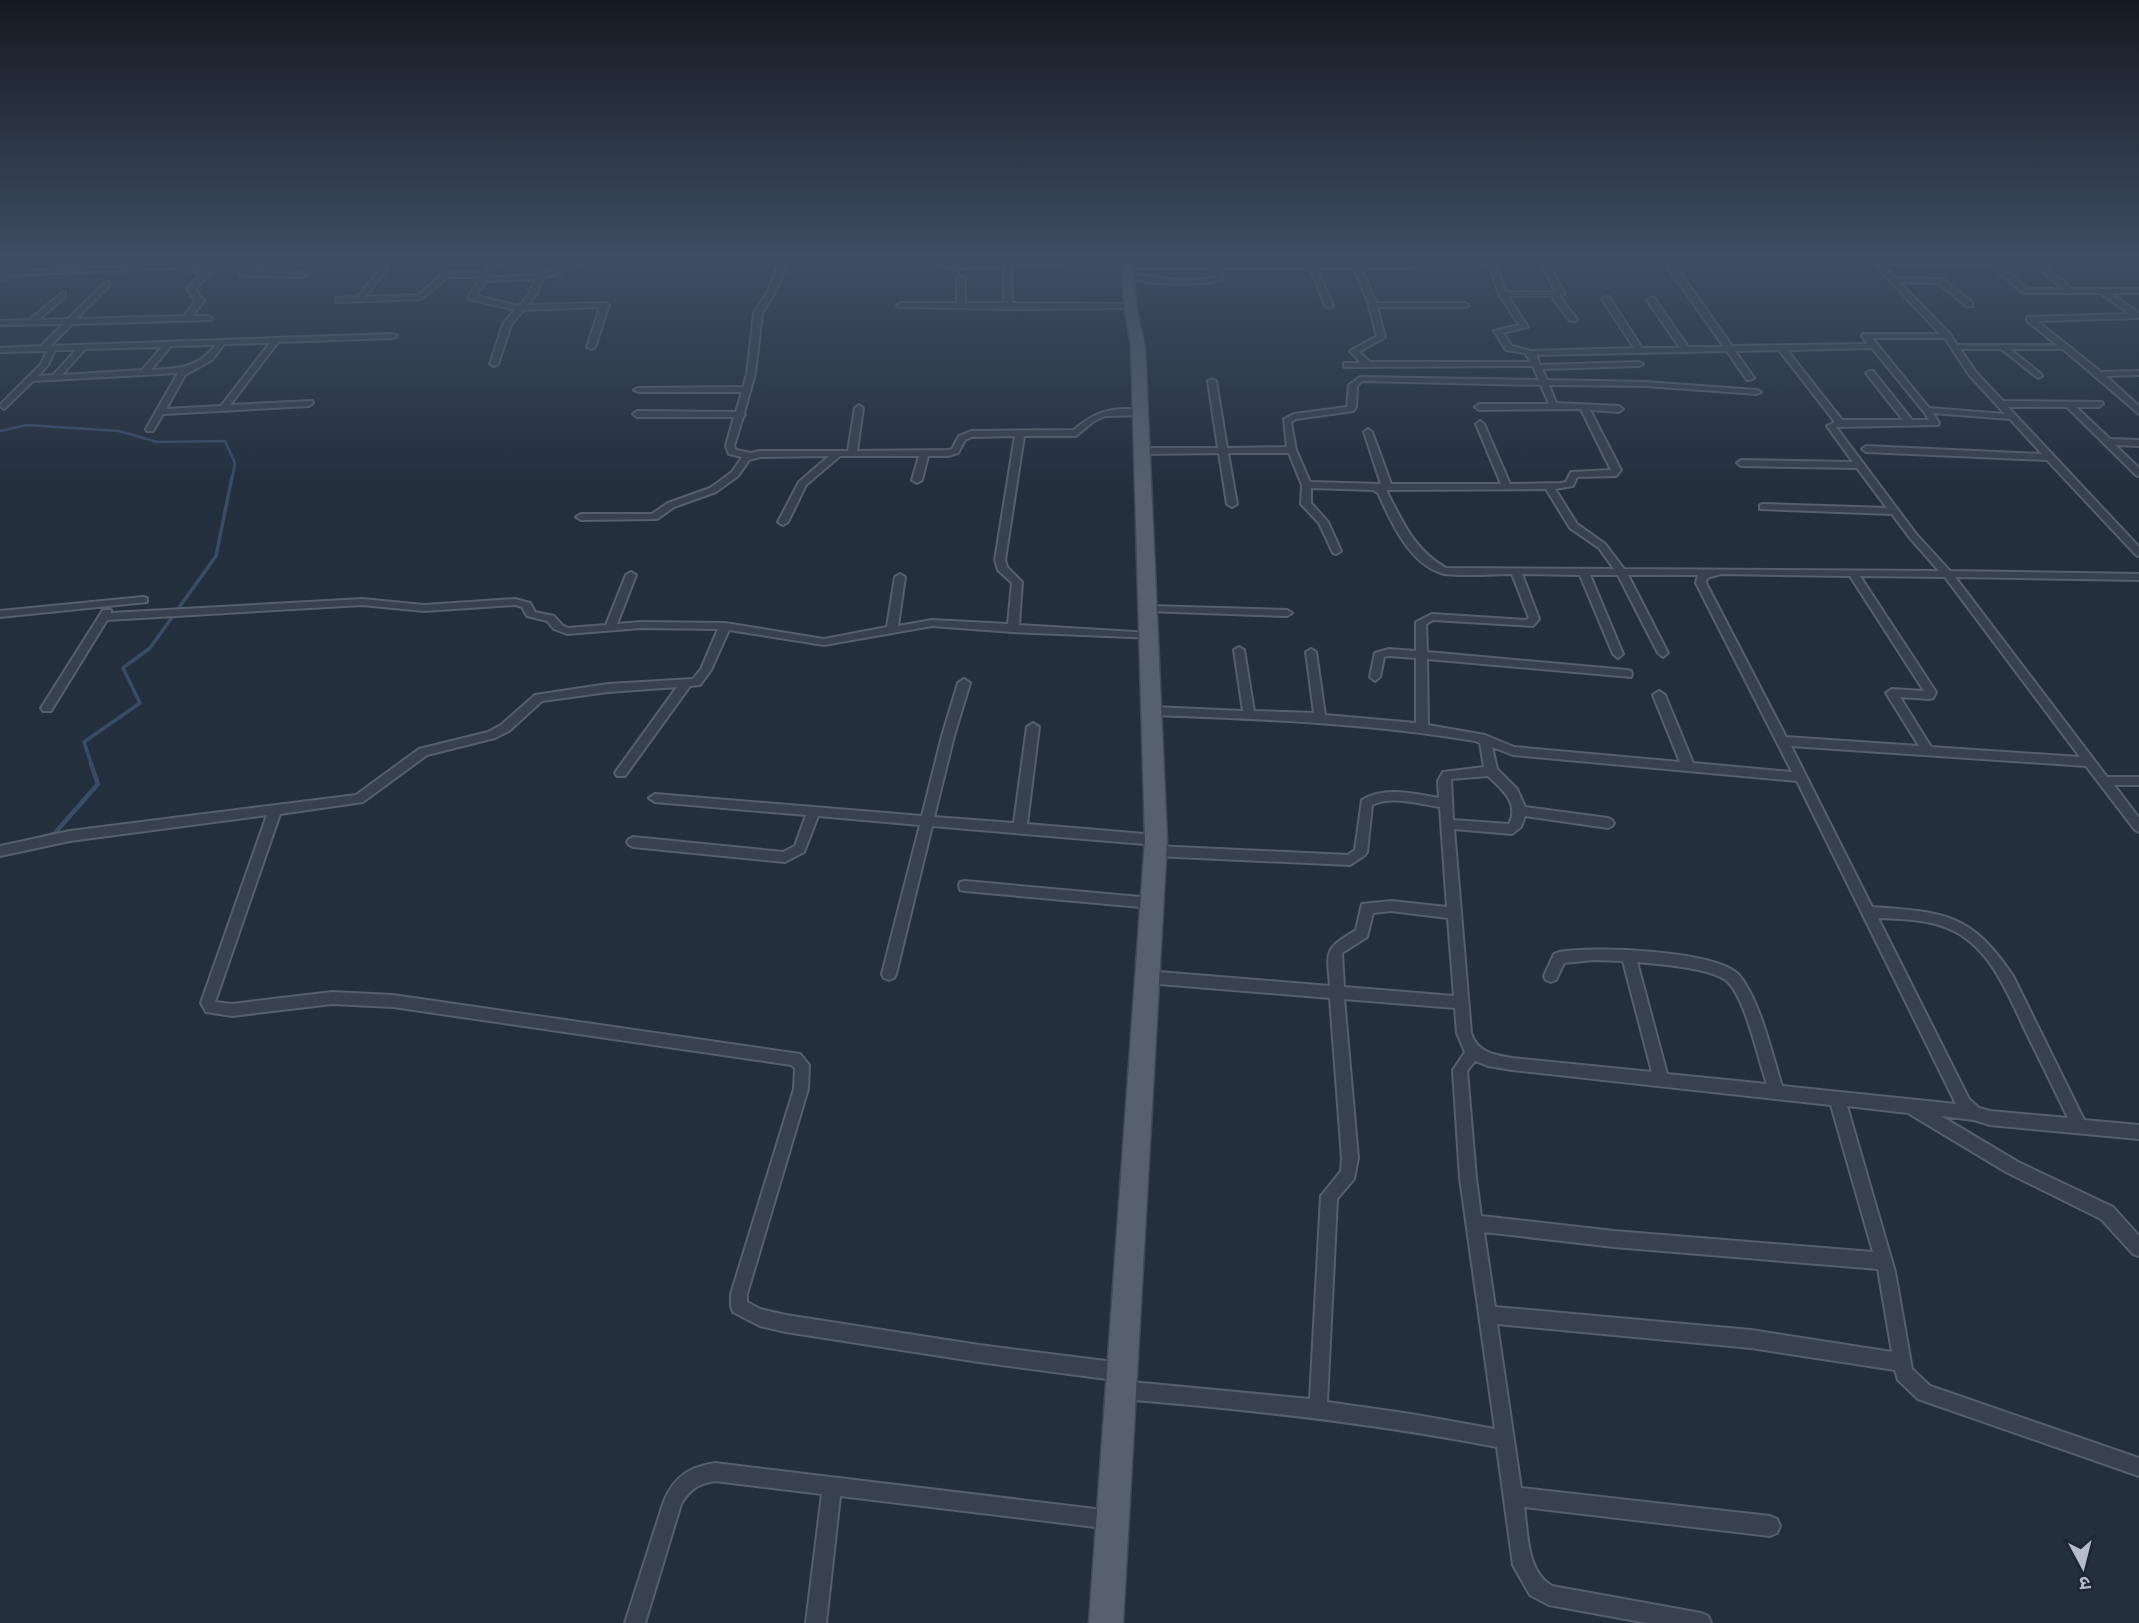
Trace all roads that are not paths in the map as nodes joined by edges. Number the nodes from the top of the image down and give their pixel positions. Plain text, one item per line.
1 (61, 332) edge
2 (505, 332) edge
3 (595, 332) edge
4 (755, 332) edge
5 (1135, 332) edge
6 (1378, 332) edge
7 (1498, 332) edge
8 (1625, 332) edge
9 (1673, 332) edge
10 (1717, 332) edge
11 (1943, 332) edge
12 (2045, 332) edge
13 (393, 336) dead end
14 (1947, 336) junction
15 (275, 341) junction
16 (221, 343) junction
17 (168, 345) junction
18 (590, 346) dead end
19 (1871, 346) junction
20 (1728, 347) junction
21 (1781, 347) junction
22 (1954, 347) junction
23 (2064, 347) junction
24 (82, 348) junction
25 (1634, 348) junction
26 (1685, 348) junction
27 (2004, 348) junction
28 (47, 349) junction
29 (0, 350) edge
30 (1530, 353) junction
31 (495, 364) dead end
32 (1639, 364) junction
33 (1347, 365) dead end
34 (1368, 365) junction
35 (1537, 366) junction
36 (186, 370) junction
37 (144, 373) junction
38 (1870, 373) dead end
39 (2139, 373) edge
40 (1644, 374) dead end
41 (2099, 374) junction
42 (2038, 376) dead end
43 (56, 377) junction
44 (1750, 378) dead end
45 (31, 379) junction
46 (1212, 382) dead end
47 (1544, 382) junction
48 (747, 389) junction
49 (638, 390) dead end
50 (1757, 391) dead end
51 (309, 403) dead end
52 (2000, 404) junction
53 (2069, 404) junction
54 (2099, 404) dead end
55 (4, 406) dead end
56 (1479, 407) dead end
57 (1556, 407) junction
58 (223, 408) junction
59 (859, 408) dead end
60 (1585, 408) junction
61 (1619, 409) dead end
62 (1928, 411) junction
63 (2139, 411) edge
64 (161, 412) junction
65 (1140, 412) junction
66 (637, 414) dead end
67 (741, 415) junction
68 (2012, 417) junction
69 (1910, 423) junction
70 (1479, 424) dead end
71 (1840, 424) junction
72 (150, 429) dead end
73 (1368, 432) dead end
74 (1020, 433) junction
75 (2107, 442) junction
76 (2139, 443) edge
77 (1866, 449) dead end
78 (1221, 450) junction
79 (1292, 450) junction
80 (1142, 451) junction
81 (924, 453) junction
82 (852, 454) junction
83 (836, 455) junction
84 (751, 456) junction
85 (2049, 457) junction
86 (1741, 463) dead end
87 (1857, 465) junction
88 (2139, 473) edge
89 (918, 480) dead end
90 (1307, 485) junction
91 (1507, 486) junction
92 (1549, 486) junction
93 (1375, 487) junction
94 (1387, 487) junction
95 (1232, 503) dead end
96 (1763, 506) dead end
97 (1893, 511) junction
98 (581, 517) dead end
99 (783, 522) dead end
100 (1336, 551) dead end
101 (2139, 553) edge
102 (1584, 571) junction
103 (1621, 571) junction
104 (1516, 572) junction
105 (1709, 572) junction
106 (1854, 574) junction
107 (631, 575) dead end
108 (1949, 576) junction
109 (900, 577) dead end
110 (2139, 577) edge
111 (143, 600) dead end
112 (112, 603) junction
113 (1150, 609) junction
114 (1287, 613) dead end
115 (0, 614) edge
116 (104, 617) junction
117 (725, 626) junction
118 (610, 627) junction
119 (1013, 629) junction
120 (892, 631) junction
121 (1151, 636) junction
122 (1239, 650) dead end
123 (1311, 652) dead end
124 (1663, 653) dead end
125 (1618, 654) dead end
126 (1422, 657) junction
127 (1627, 674) dead end
128 (1375, 677) dead end
129 (964, 683) dead end
130 (686, 684) junction
131 (1659, 695) dead end
132 (47, 708) dead end
133 (1153, 711) junction
134 (1249, 714) junction
135 (1320, 718) junction
136 (1033, 727) dead end
137 (1422, 729) junction
138 (1485, 739) junction
139 (1782, 741) junction
140 (1927, 750) junction
141 (2090, 762) junction
142 (1688, 766) junction
143 (1491, 771) junction
144 (621, 773) dead end
145 (1801, 777) junction
146 (2104, 780) junction
147 (2139, 781) edge
148 (655, 798) dead end
149 (1446, 803) junction
150 (814, 811) junction
151 (1520, 811) junction
152 (274, 812) junction
153 (927, 821) junction
154 (1608, 823) dead end
155 (1448, 824) junction
156 (2139, 827) edge
157 (1020, 828) junction
158 (633, 842) dead end
159 (1156, 846) junction
160 (0, 851) edge
161 (965, 886) dead end
162 (1152, 903) junction
163 (1869, 912) junction
164 (1455, 913) junction
165 (1629, 956) junction
166 (889, 974) dead end
167 (1551, 976) dead end
168 (1147, 977) junction
169 (1338, 992) junction
170 (1462, 1003) junction
171 (1473, 1052) junction
172 (1662, 1081) junction
173 (1777, 1093) junction
174 (1836, 1099) junction
175 (1910, 1106) junction
176 (1974, 1113) junction
177 (2080, 1127) junction
178 (2139, 1132) edge
179 (1474, 1223) junction
180 (2139, 1248) edge
181 (1884, 1261) junction
182 (1487, 1315) junction
183 (1901, 1362) junction
184 (1122, 1381) junction
185 (1318, 1410) junction
186 (1506, 1440) junction
187 (2139, 1467) edge
188 (832, 1487) junction
189 (1513, 1496) junction
190 (1113, 1520) junction
191 (1770, 1526) dead end
192 (635, 1623) edge
193 (816, 1623) edge
194 (1106, 1623) edge
195 (1701, 1623) edge

1 - 28 street
2 - 31 street
3 - 18 street
4 - 48 street
5 - 65 main road
6 - 34 street
7 - 30 street
8 - 25 street
9 - 26 street
10 - 20 street
11 - 14 street
12 - 23 street
13 - 15 street
14 - 19 street
14 - 22 street
15 - 16 street
15 - 58 street
16 - 17 street
16 - 36 street
17 - 24 street
17 - 37 street
19 - 21 street
19 - 62 street
20 - 21 street
20 - 26 street
20 - 44 street
21 - 71 street
22 - 27 street
22 - 52 street
23 - 27 street
23 - 41 street
24 - 28 street
24 - 43 street
25 - 26 street
25 - 30 street
25 - 32 street
27 - 42 street
28 - 29 street
28 - 45 street
30 - 35 street
32 - 35 street
32 - 40 street
33 - 34 street
34 - 35 street
35 - 47 street
36 - 37 street
36 - 64 street
37 - 43 street
38 - 69 street
39 - 41 street
41 - 63 street
43 - 45 street
45 - 55 street
46 - 78 street
47 - 50 street
47 - 57 street
47 - 79 street
48 - 49 street
48 - 67 street
51 - 58 street
52 - 53 street
52 - 68 street
53 - 54 street
53 - 75 street
56 - 57 street
57 - 60 street
58 - 64 street
59 - 82 street
60 - 61 street
60 - 92 street
62 - 68 street
62 - 69 street
64 - 72 street
65 - 74 street
65 - 80 main road
66 - 67 street
67 - 84 street
68 - 85 street
69 - 71 street
70 - 91 street
71 - 87 street
73 - 94 street
74 - 81 street
74 - 119 street
75 - 76 street
75 - 88 street
77 - 85 street
78 - 79 street
78 - 80 street
78 - 95 street
79 - 90 street
80 - 113 main road
81 - 82 street
81 - 89 street
82 - 83 street
83 - 84 street
83 - 99 street
84 - 98 street
85 - 101 street
86 - 87 street
87 - 97 street
90 - 93 street
90 - 100 street
91 - 92 street
91 - 94 street
92 - 103 street
93 - 94 street
93 - 104 street
96 - 97 street
97 - 108 street
102 - 103 street
102 - 104 street
102 - 125 street
103 - 105 street
103 - 124 street
104 - 126 street
105 - 106 street
105 - 139 street
106 - 108 street
106 - 140 street
107 - 118 street
108 - 110 street
108 - 141 street
109 - 120 street
111 - 112 street
112 - 115 street
112 - 116 street
113 - 114 street
113 - 121 main road
116 - 118 street
116 - 132 street
117 - 118 street
117 - 120 street
117 - 130 street
119 - 120 street
119 - 121 street
121 - 133 main road
122 - 134 street
123 - 135 street
126 - 127 street
126 - 128 street
126 - 137 street
129 - 153 street
130 - 144 street
130 - 152 street
131 - 142 street
133 - 134 street
133 - 159 main road
134 - 135 street
135 - 137 street
136 - 157 street
137 - 138 street
138 - 142 street
138 - 143 street
139 - 140 street
139 - 145 street
140 - 141 street
141 - 146 street
142 - 145 street
143 - 149 street
143 - 151 street
145 - 163 street
146 - 147 street
146 - 156 street
148 - 150 street
149 - 155 street
149 - 159 street
150 - 153 street
150 - 158 street
151 - 154 street
151 - 155 street
152 - 160 street
152 - 184 street
153 - 157 street
153 - 166 street
155 - 164 street
157 - 159 street
159 - 162 main road
161 - 162 street
162 - 168 main road
163 - 176 street
163 - 177 street
164 - 169 street
164 - 170 street
165 - 167 street
165 - 172 street
165 - 173 street
168 - 169 street
168 - 184 main road
169 - 170 street
169 - 185 street
170 - 171 street
171 - 172 street
171 - 179 street
172 - 173 street
173 - 174 street
174 - 175 street
174 - 181 street
175 - 176 street
175 - 180 street
176 - 177 street
177 - 178 street
179 - 181 street
179 - 182 street
181 - 183 street
182 - 183 street
182 - 186 street
183 - 187 street
184 - 185 street
184 - 190 main road
185 - 186 street
186 - 189 street
188 - 190 street
188 - 192 street
188 - 193 street
189 - 191 street
189 - 195 street
190 - 194 main road

